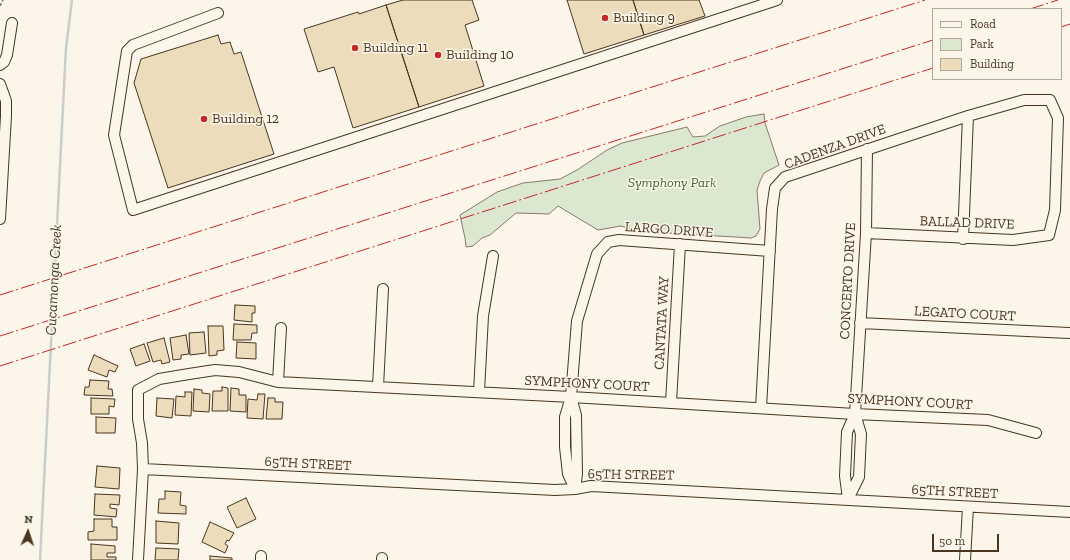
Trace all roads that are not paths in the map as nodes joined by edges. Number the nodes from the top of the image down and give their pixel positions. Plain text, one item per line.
1 (777, 0) edge
2 (218, 13) dead end
3 (12, 23) dead end
4 (0, 65) edge
5 (0, 84) edge
6 (1050, 100) joint
7 (3, 101) edge
8 (968, 116) junction
9 (867, 149) junction
10 (0, 220) edge
11 (866, 233) junction
12 (963, 239) junction
13 (680, 244) junction
14 (770, 252) junction
15 (493, 256) dead end
16 (383, 290) dead end
17 (860, 323) junction
18 (281, 328) dead end
19 (1069, 333) dead end
20 (278, 382) junction
21 (378, 387) junction
22 (479, 392) junction
23 (571, 396) junction
24 (671, 403) junction
25 (762, 408) junction
26 (855, 414) junction
27 (1036, 433) dead end
28 (143, 469) junction
29 (576, 489) junction
30 (848, 499) junction
31 (968, 507) junction
32 (1070, 512) edge
33 (138, 560) edge
34 (964, 560) edge

1 - 2 street
3 - 4 street
5 - 7 street
6 - 8 street, CADENZA DRIVE
6 - 12 street, BALLAD DRIVE
7 - 10 street
8 - 9 street, CADENZA DRIVE
8 - 12 street
9 - 11 street, CONCERTO DRIVE
9 - 14 street, CADENZA DRIVE
11 - 12 street, BALLAD DRIVE
11 - 17 street, CONCERTO DRIVE
13 - 14 street, LARGO DRIVE
13 - 23 street, LARGO DRIVE
13 - 24 street, CANTATA WAY
14 - 25 street, CADENZA DRIVE
15 - 22 street
16 - 21 street
17 - 19 street, LEGATO COURT
17 - 26 street, CONCERTO DRIVE
18 - 20 street
20 - 21 street, SYMPHONY COURT
20 - 28 street, SYMPHONY COURT
21 - 22 street, SYMPHONY COURT
22 - 23 street, SYMPHONY COURT
23 - 24 street, SYMPHONY COURT
23 - 29 street, LARGO DRIVE
24 - 25 street, SYMPHONY COURT
25 - 26 street, SYMPHONY COURT
26 - 27 street, SYMPHONY COURT
26 - 30 street, CONCERTO DRIVE
26 - 30 street, CONCERTO DRIVE
28 - 29 street, 65TH STREET
28 - 33 street
29 - 30 street, 65TH STREET
30 - 31 street, 65TH STREET
31 - 32 street, 65TH STREET
31 - 34 street

